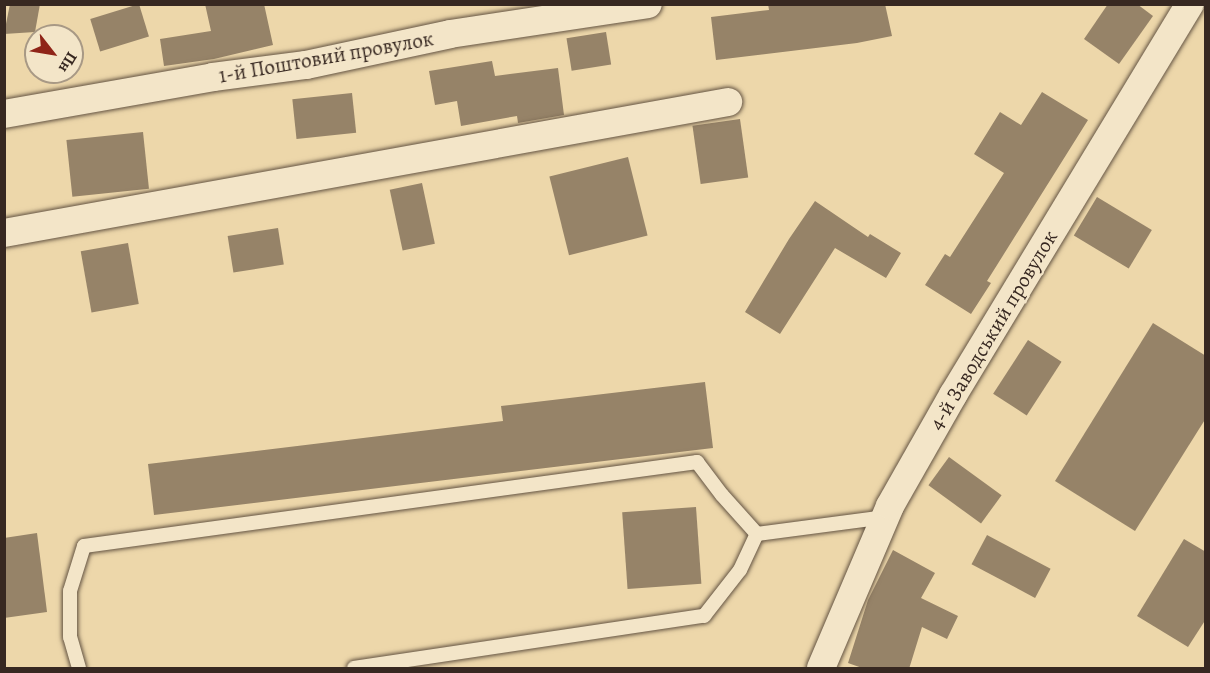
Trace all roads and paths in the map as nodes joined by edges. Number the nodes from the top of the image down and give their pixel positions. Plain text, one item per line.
1 (648, 4) edge
2 (1190, 4) edge
3 (728, 102) dead end
4 (4, 114) edge
5 (4, 232) edge
6 (886, 517) junction
7 (757, 534) junction
8 (79, 669) edge
9 (354, 669) edge
10 (821, 669) edge

1 - 4 street, 1-й Поштовий провулок
2 - 6 street, 4-й Заводський провулок
3 - 5 street
6 - 7 lane
6 - 10 street, 4-й Заводський провулок
7 - 8 lane
7 - 9 lane

